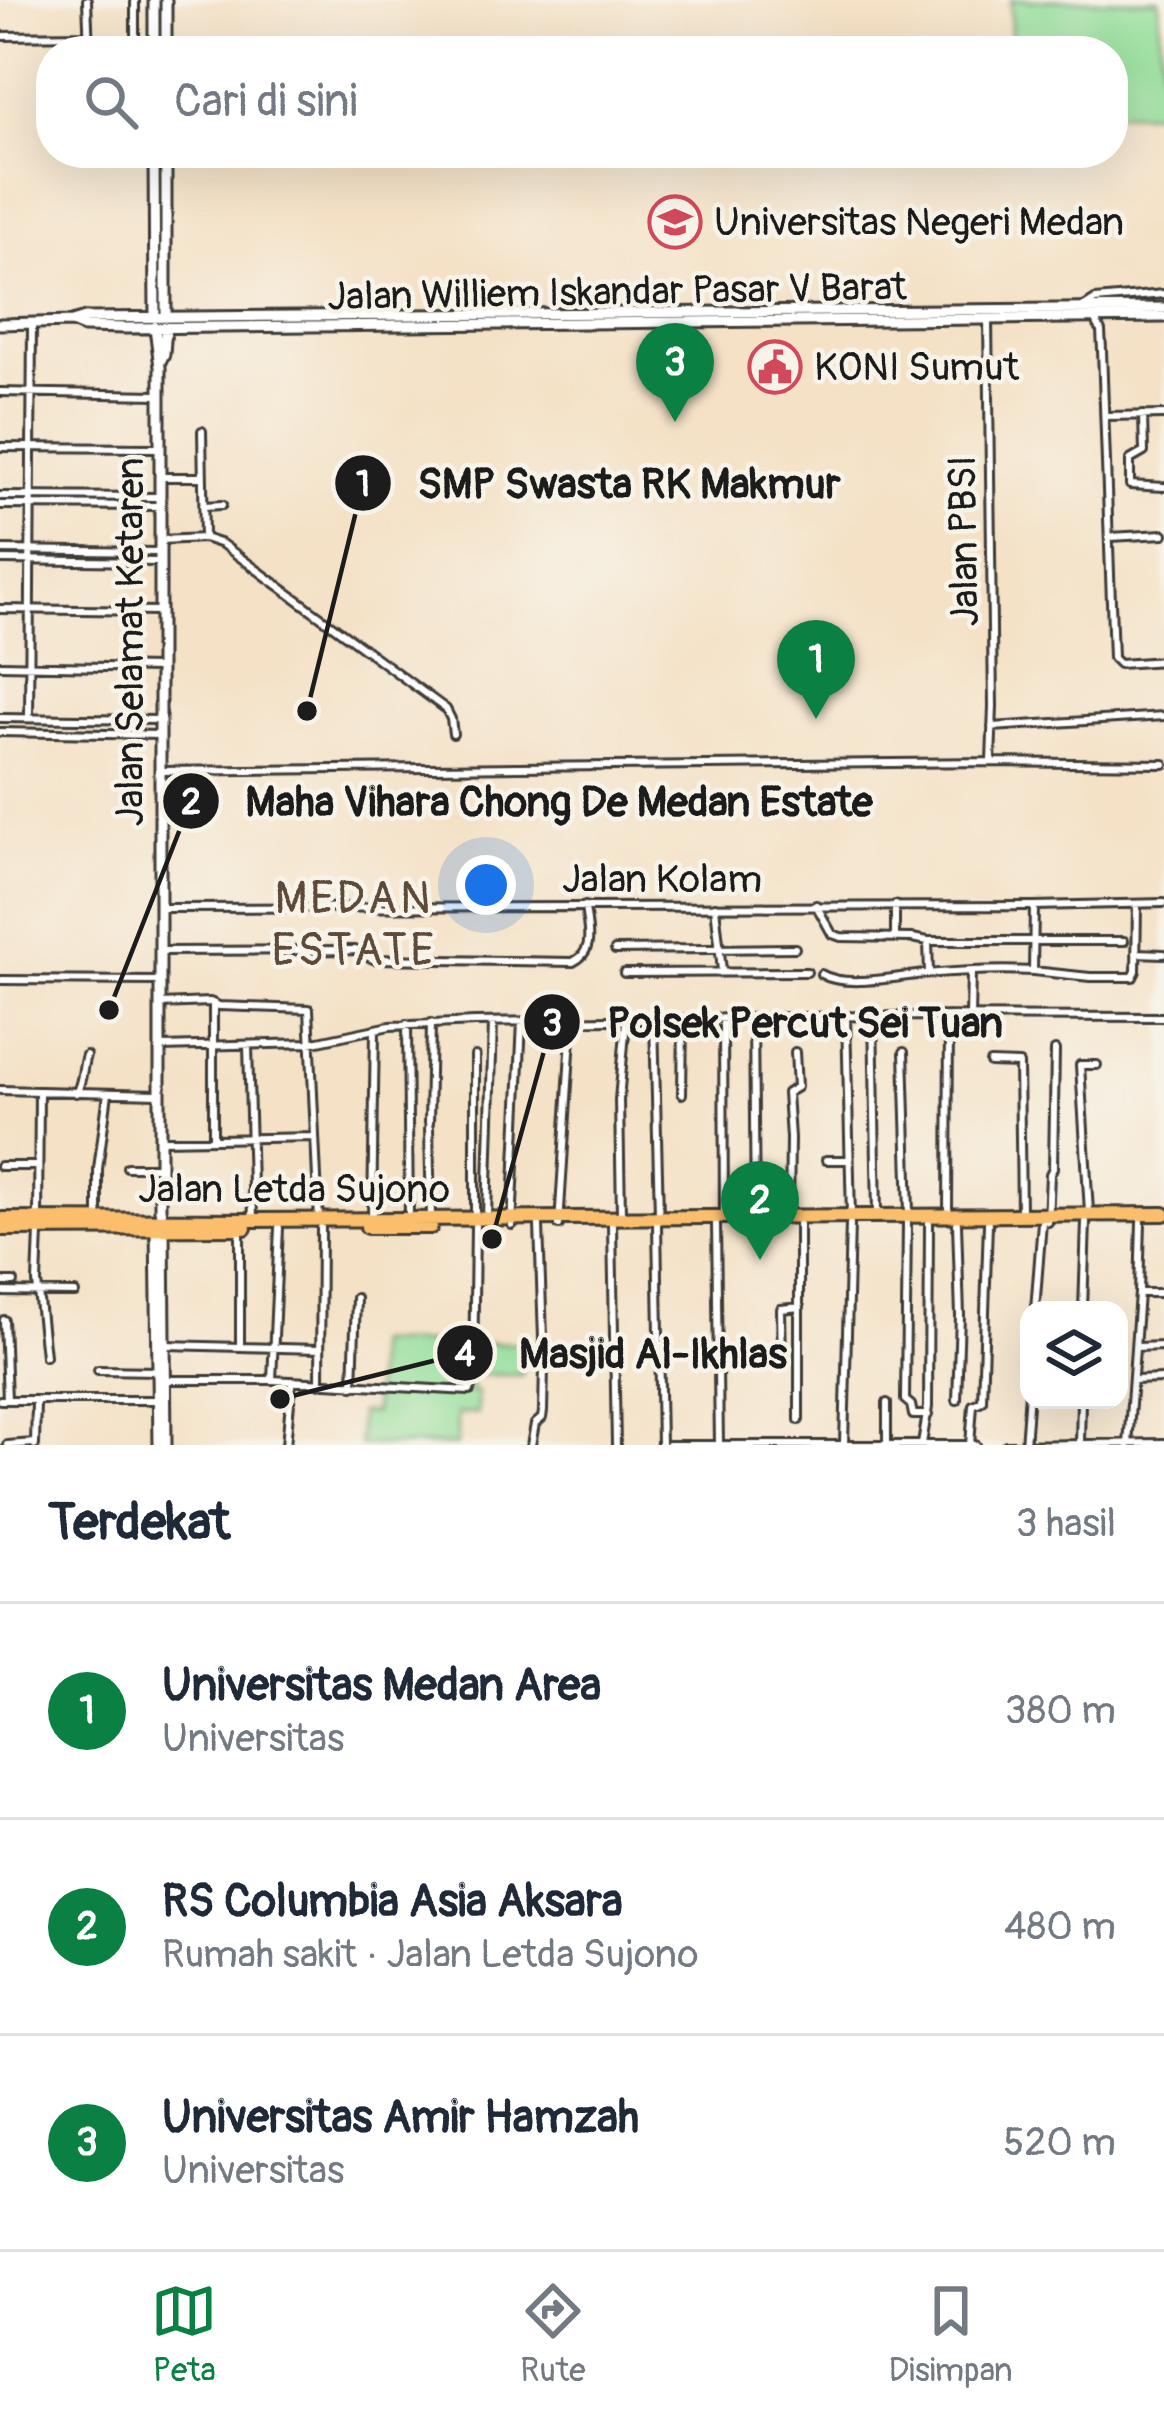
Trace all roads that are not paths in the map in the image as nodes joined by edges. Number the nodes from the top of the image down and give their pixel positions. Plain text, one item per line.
1 (88, 0) edge
2 (135, 0) edge
3 (160, 1) edge
4 (88, 35) joint
5 (0, 36) edge
6 (135, 36) edge
7 (154, 36) edge
8 (164, 36) edge
9 (156, 168) edge
10 (164, 168) edge
11 (160, 200) junction
12 (166, 291) junction
13 (1164, 294) edge
14 (1081, 310) junction
15 (1164, 313) edge
16 (886, 316) junction
17 (193, 317) junction
18 (1094, 318) junction
19 (988, 319) junction
20 (330, 321) junction
21 (160, 322) junction
22 (0, 324) edge
23 (32, 324) junction
24 (0, 392) edge
25 (31, 393) junction
26 (160, 395) junction
27 (1143, 415) junction
28 (1164, 415) edge
29 (1106, 416) junction
30 (202, 431) dead end
31 (0, 447) edge
32 (31, 447) junction
33 (160, 448) junction
34 (160, 476) junction
35 (202, 476) junction
36 (1164, 487) edge
37 (0, 500) edge
38 (30, 501) junction
39 (160, 502) junction
40 (222, 505) dead end
41 (203, 506) junction
42 (1164, 534) edge
43 (1110, 537) junction
44 (204, 538) junction
45 (0, 550) edge
46 (160, 551) junction
47 (30, 556) junction
48 (0, 560) edge
49 (0, 609) edge
50 (30, 609) junction
51 (160, 611) junction
52 (1164, 661) edge
53 (0, 665) edge
54 (29, 666) junction
55 (160, 668) junction
56 (1164, 716) edge
57 (0, 718) edge
58 (29, 718) junction
59 (160, 720) junction
60 (992, 727) junction
61 (0, 732) edge
62 (453, 734) dead end
63 (160, 735) junction
64 (991, 762) junction
65 (1164, 764) edge
66 (160, 772) junction
67 (1164, 902) edge
68 (1137, 904) junction
69 (816, 905) junction
70 (895, 905) junction
71 (585, 906) junction
72 (715, 906) junction
73 (1034, 906) junction
74 (160, 908) junction
75 (895, 937) junction
76 (1034, 940) junction
77 (928, 941) junction
78 (1124, 941) dead end
79 (795, 948) dead end
80 (720, 949) junction
81 (616, 950) dead end
82 (160, 951) junction
83 (1136, 953) junction
84 (1164, 954) edge
85 (722, 971) junction
86 (1033, 971) junction
87 (807, 972) dead end
88 (971, 972) junction
89 (624, 973) dead end
90 (821, 974) dead end
91 (929, 974) junction
92 (0, 980) edge
93 (160, 981) junction
94 (160, 1004) junction
95 (213, 1004) junction
96 (845, 1016) junction
97 (873, 1016) junction
98 (949, 1016) junction
99 (970, 1016) junction
100 (1164, 1017) edge
101 (753, 1019) junction
102 (572, 1020) junction
103 (654, 1020) junction
104 (683, 1020) junction
105 (723, 1020) junction
106 (626, 1021) junction
107 (493, 1022) junction
108 (522, 1022) junction
109 (431, 1023) junction
110 (407, 1024) junction
111 (375, 1029) junction
112 (309, 1043) junction
113 (213, 1046) junction
114 (248, 1046) junction
115 (160, 1047) junction
116 (1055, 1050) dead end
117 (795, 1052) dead end
118 (904, 1052) dead end
119 (86, 1055) dead end
120 (475, 1056) dead end
121 (990, 1063) dead end
122 (1097, 1065) dead end
123 (0, 1090) edge
124 (39, 1090) junction
125 (76, 1093) junction
126 (108, 1093) junction
127 (160, 1094) junction
128 (682, 1094) dead end
129 (250, 1137) junction
130 (314, 1137) junction
131 (214, 1139) junction
132 (160, 1140) junction
133 (826, 1160) dead end
134 (849, 1160) junction
135 (0, 1166) edge
136 (38, 1166) junction
137 (127, 1167) dead end
138 (160, 1167) junction
139 (1021, 1215) junction
140 (877, 1216) junction
141 (755, 1217) junction
142 (1164, 1218) edge
143 (0, 1219) edge
144 (98, 1219) junction
145 (372, 1219) junction
146 (410, 1219) junction
147 (431, 1219) junction
148 (908, 1219) junction
149 (953, 1219) junction
150 (1088, 1219) junction
151 (794, 1220) junction
152 (850, 1220) junction
153 (1046, 1220) junction
154 (160, 1221) junction
155 (479, 1221) junction
156 (617, 1221) junction
157 (658, 1221) junction
158 (720, 1221) junction
159 (512, 1222) junction
160 (559, 1222) junction
161 (988, 1222) junction
162 (1141, 1222) junction
163 (929, 1223) junction
164 (38, 1224) junction
165 (246, 1224) junction
166 (320, 1224) junction
167 (539, 1225) junction
168 (279, 1228) junction
169 (0, 1229) edge
170 (0, 1282) edge
171 (14, 1282) dead end
172 (0, 1292) edge
173 (38, 1293) junction
174 (75, 1293) dead end
175 (1164, 1293) edge
176 (1139, 1294) junction
177 (356, 1298) dead end
178 (1035, 1301) edge
179 (1083, 1301) edge
180 (800, 1307) junction
181 (4, 1320) dead end
182 (166, 1346) junction
183 (240, 1346) junction
184 (272, 1346) junction
185 (1164, 1346) edge
186 (1136, 1347) junction
187 (320, 1349) junction
188 (45, 1356) dead end
189 (782, 1362) dead end
190 (98, 1370) dead end
191 (162, 1376) junction
192 (1164, 1379) edge
193 (272, 1380) junction
194 (1134, 1381) junction
195 (292, 1382) junction
196 (320, 1384) junction
197 (353, 1386) junction
198 (4, 1400) edge
199 (36, 1400) junction
200 (163, 1400) junction
201 (957, 1400) dead end
202 (887, 1403) dead end
203 (1026, 1409) edge
204 (1081, 1409) edge
205 (928, 1415) junction
206 (800, 1420) dead end
207 (1080, 1443) edge
208 (1164, 1443) edge
209 (35, 1444) edge
210 (696, 1444) edge
211 (725, 1444) edge
212 (891, 1444) edge
213 (922, 1444) edge
214 (1128, 1444) edge
215 (8, 1445) edge
216 (163, 1445) edge
217 (286, 1445) edge
218 (531, 1445) edge
219 (616, 1445) edge
220 (664, 1445) edge
221 (681, 1445) edge
222 (766, 1445) edge
223 (794, 1445) edge
224 (822, 1445) edge
225 (848, 1445) edge
226 (931, 1445) edge
227 (953, 1445) edge
228 (973, 1445) edge
229 (1006, 1445) edge
230 (1020, 1445) edge
231 (1065, 1445) edge

1 - 4 street
2 - 6 street
3 - 7 street
3 - 8 street
4 - 5 street
9 - 11 street, Jalan Selamat Ketaren
10 - 11 street, Jalan Selamat Ketaren
11 - 12 street, Jalan Selamat Ketaren
11 - 21 street, Jalan Selamat Ketaren
12 - 17 street
12 - 21 street, Jalan Selamat Ketaren
13 - 14 street
14 - 15 street, Jalan Williem Iskandar Pasar V Barat
14 - 16 street, Jalan Williem Iskandar Pasar V Barat
15 - 18 street, Jalan Williem Iskandar Pasar V Barat
16 - 19 street, Jalan Williem Iskandar Pasar V Barat
16 - 20 street, Jalan Williem Iskandar Pasar V Barat
17 - 20 street, Jalan Williem Iskandar Pasar V Barat
17 - 21 street, Jalan Williem Iskandar Pasar V Barat
18 - 19 street, Jalan Williem Iskandar Pasar V Barat
18 - 29 street
19 - 60 street, Jalan PBSI
20 - 21 street, Jalan Williem Iskandar Pasar V Barat
21 - 23 street, Jalan Williem Iskandar Pasar V Barat
21 - 26 street, Jalan Selamat Ketaren
22 - 23 street, Jalan Williem Iskandar Pasar V Barat
23 - 25 street
24 - 25 street
25 - 26 street
25 - 32 street
26 - 33 street, Jalan Selamat Ketaren
27 - 28 street
27 - 29 street
27 - 36 street
29 - 43 street
30 - 35 street
31 - 32 street
32 - 33 street
32 - 38 street
33 - 34 street, Jalan Selamat Ketaren
34 - 35 street
34 - 39 street, Jalan Selamat Ketaren
35 - 41 street
37 - 38 street
38 - 39 street
38 - 47 street
39 - 46 street, Jalan Selamat Ketaren
40 - 41 street
41 - 44 street
42 - 43 street
43 - 52 street
44 - 46 street
44 - 62 street
45 - 47 street
45 - 48 street
46 - 47 street
46 - 51 street, Jalan Selamat Ketaren
47 - 48 street
47 - 50 street
49 - 50 street
50 - 51 street
50 - 54 street
51 - 55 street, Jalan Selamat Ketaren
53 - 54 street
54 - 55 street
54 - 58 street
55 - 59 street, Jalan Selamat Ketaren
56 - 60 street
57 - 58 street
58 - 59 street
59 - 63 street, Jalan Selamat Ketaren
60 - 64 street, Jalan PBSI
61 - 63 street
63 - 66 street, Jalan Selamat Ketaren
64 - 65 street
64 - 66 street
66 - 74 street, Jalan Selamat Ketaren
67 - 68 street, Jalan Kolam
68 - 73 street, Jalan Kolam
68 - 83 street
69 - 70 street, Jalan Kolam
69 - 72 street, Jalan Kolam
69 - 75 street
70 - 73 street, Jalan Kolam
70 - 75 street
71 - 72 street, Jalan Kolam
71 - 74 street, Jalan Kolam
71 - 82 street
72 - 80 street
73 - 76 street
74 - 82 street, Jalan Selamat Ketaren
75 - 77 street
76 - 77 street
76 - 78 street
76 - 86 street
77 - 91 street
79 - 80 street
80 - 81 street
80 - 85 street
82 - 93 street, Jalan Selamat Ketaren
83 - 84 street
83 - 86 street
85 - 87 street
85 - 89 street
86 - 88 street
88 - 91 street
88 - 99 street
90 - 91 street
92 - 93 street
93 - 94 street, Jalan Selamat Ketaren
94 - 95 street
94 - 115 street, Jalan Selamat Ketaren
95 - 112 street
95 - 113 street
96 - 97 street
96 - 101 street
96 - 134 street
97 - 98 street
97 - 140 street
98 - 99 street
98 - 149 street
99 - 100 street
101 - 105 street
101 - 141 street
102 - 106 street
102 - 108 street
102 - 160 street
103 - 104 street
103 - 106 street
103 - 157 street
104 - 105 street
104 - 128 street
105 - 158 street
106 - 156 street
107 - 108 street
107 - 109 street
107 - 155 street
108 - 159 street
109 - 110 street
109 - 147 street
110 - 111 street
110 - 146 street
111 - 112 street
111 - 145 street
112 - 114 street
112 - 130 street
113 - 114 street
113 - 115 street
113 - 131 street
114 - 129 street
115 - 127 street, Jalan Selamat Ketaren
116 - 153 street
117 - 151 street
118 - 148 street
119 - 125 street
120 - 155 street
121 - 139 street
122 - 150 street
123 - 124 street
124 - 125 street
124 - 136 street
125 - 126 street
126 - 127 street
126 - 144 street
127 - 132 street, Jalan Selamat Ketaren
129 - 130 street
129 - 131 street
129 - 165 street
130 - 166 street
131 - 132 street
132 - 138 street, Jalan Selamat Ketaren
133 - 134 street
134 - 152 street
135 - 136 street
136 - 164 street
137 - 138 street
138 - 154 street, Jalan Selamat Ketaren
139 - 149 highway, Jalan Letda Sujono
139 - 153 highway, Jalan Letda Sujono
140 - 148 highway, Jalan Letda Sujono
140 - 152 highway, Jalan Letda Sujono
141 - 151 highway, Jalan Letda Sujono
141 - 158 highway, Jalan Letda Sujono
142 - 150 highway, Jalan Letda Sujono
142 - 162 highway, Jalan Letda Sujono
143 - 164 highway, Jalan Letda Sujono
144 - 154 highway, Jalan Letda Sujono
144 - 164 highway, Jalan Letda Sujono
145 - 146 highway, Jalan Letda Sujono
145 - 166 highway, Jalan Letda Sujono
146 - 147 highway, Jalan Letda Sujono
147 - 155 highway, Jalan Letda Sujono
148 - 149 highway, Jalan Letda Sujono
148 - 152 highway, Jalan Letda Sujono
148 - 163 highway, Jalan Letda Sujono
148 - 205 street
149 - 161 highway, Jalan Letda Sujono
149 - 163 highway, Jalan Letda Sujono
149 - 201 street
150 - 153 highway, Jalan Letda Sujono
150 - 162 highway, Jalan Letda Sujono
150 - 179 street
151 - 152 highway, Jalan Letda Sujono
151 - 158 highway, Jalan Letda Sujono
151 - 180 street
152 - 225 street
153 - 161 highway, Jalan Letda Sujono
153 - 178 street
154 - 164 highway, Jalan Letda Sujono
154 - 165 highway, Jalan Letda Sujono
154 - 182 street
154 - 191 street
155 - 159 highway, Jalan Letda Sujono
155 - 166 highway, Jalan Letda Sujono
155 - 197 street
156 - 157 highway, Jalan Letda Sujono
156 - 160 highway, Jalan Letda Sujono
156 - 219 street
157 - 158 highway, Jalan Letda Sujono
157 - 220 street
158 - 211 street
159 - 160 highway, Jalan Letda Sujono
159 - 167 highway, Jalan Letda Sujono
160 - 167 highway, Jalan Letda Sujono
161 - 228 street
162 - 176 street
163 - 205 street
164 - 169 highway, Jalan Letda Sujono
164 - 173 street
165 - 166 highway, Jalan Letda Sujono
165 - 168 highway, Jalan Letda Sujono
165 - 183 street
166 - 168 highway, Jalan Letda Sujono
166 - 187 street
167 - 218 street
168 - 184 street
170 - 171 street
172 - 173 street
173 - 174 street
173 - 188 street
175 - 176 street
176 - 186 street
177 - 197 street
180 - 189 street
180 - 206 street
181 - 198 street
182 - 183 street
182 - 191 street
183 - 184 street
184 - 187 street
184 - 193 street
185 - 186 street
186 - 194 street
187 - 196 street
190 - 191 street
191 - 193 street
191 - 200 street
192 - 194 street
193 - 195 street
194 - 214 street
195 - 196 street
195 - 217 street
196 - 197 street
198 - 199 street
199 - 200 street
199 - 209 street
200 - 216 street
202 - 212 street
203 - 230 street
204 - 207 street
205 - 213 street
207 - 214 street
207 - 231 street
208 - 214 street
209 - 215 street
210 - 211 street
210 - 221 street
211 - 222 street
212 - 213 street
212 - 225 street
213 - 226 street
220 - 221 street
222 - 223 street
223 - 224 street
224 - 225 street
226 - 227 street
227 - 228 street
229 - 230 street
230 - 231 street

